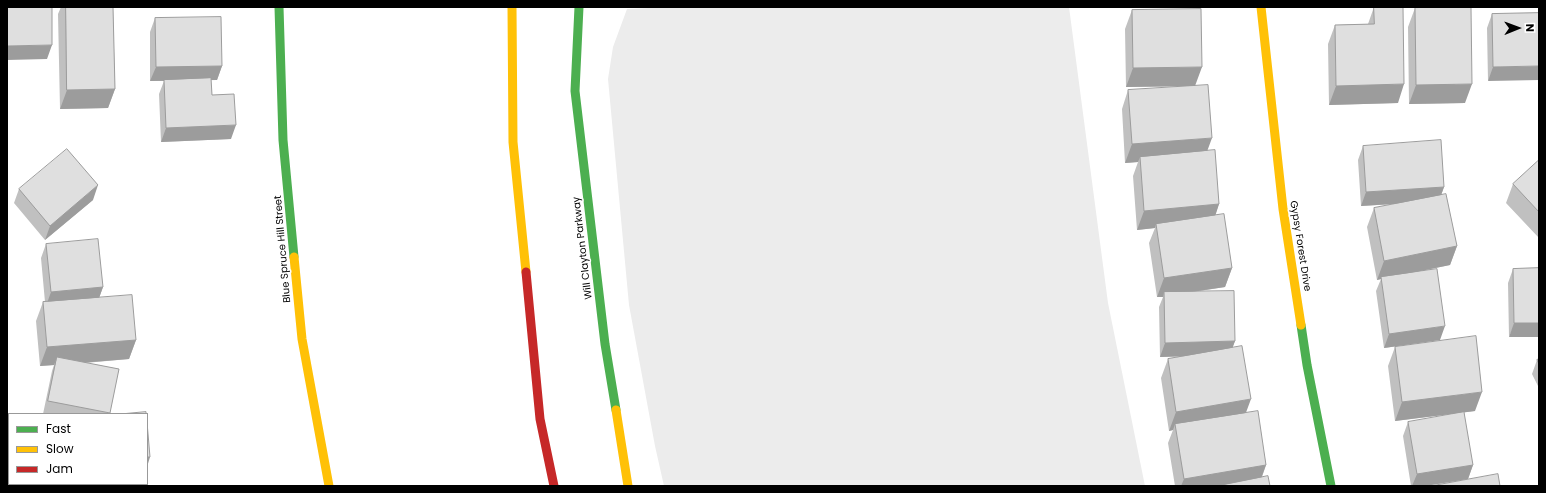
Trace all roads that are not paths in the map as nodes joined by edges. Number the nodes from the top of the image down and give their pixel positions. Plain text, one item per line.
1 (279, 7) edge
2 (512, 7) edge
3 (579, 7) edge
4 (1261, 7) edge
5 (329, 486) edge
6 (554, 486) edge
7 (628, 486) edge
8 (1331, 486) edge

1 - 5 street, Blue Spruce Hill Street
2 - 6 street
3 - 7 street, Will Clayton Parkway
4 - 8 street, Gypsy Forest Drive

